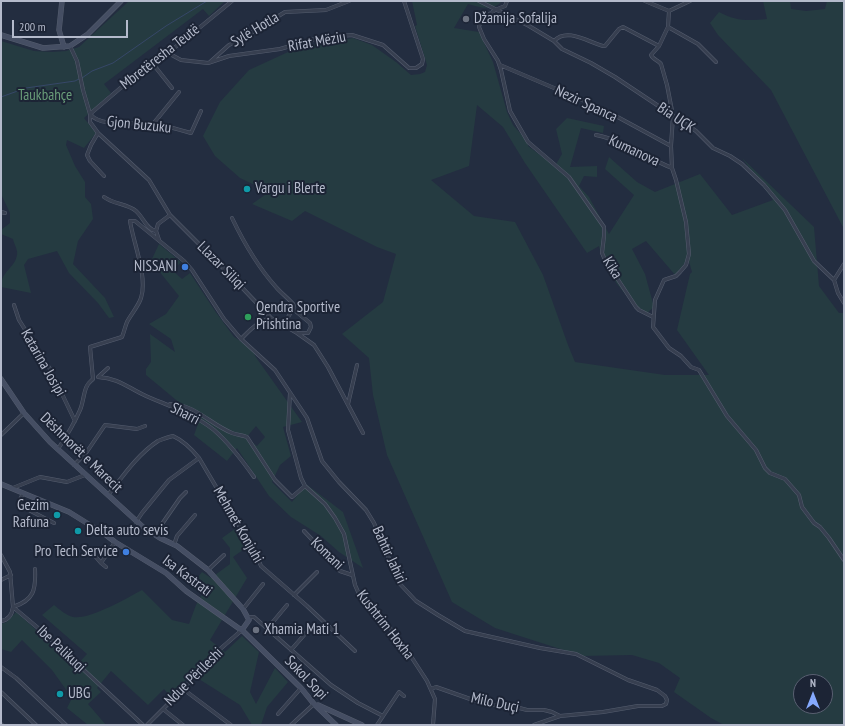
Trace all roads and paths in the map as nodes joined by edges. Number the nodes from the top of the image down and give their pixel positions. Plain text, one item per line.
1 (62, 1) edge
2 (121, 1) edge
3 (232, 1) edge
4 (349, 1) edge
5 (404, 1) edge
6 (479, 1) edge
7 (507, 1) edge
8 (645, 1) edge
9 (690, 1) edge
10 (495, 10) junction
11 (669, 11) junction
12 (668, 27) junction
13 (1, 35) edge
14 (554, 41) junction
15 (64, 46) junction
16 (70, 46) junction
17 (659, 46) junction
18 (168, 52) junction
19 (716, 62) dead end
20 (208, 63) junction
21 (153, 64) junction
22 (500, 65) junction
23 (172, 88) dead end
24 (179, 92) dead end
25 (201, 111) dead end
26 (90, 114) junction
27 (673, 116) junction
28 (153, 124) junction
29 (98, 133) junction
30 (596, 135) dead end
31 (671, 146) junction
32 (672, 168) junction
33 (104, 176) dead end
34 (104, 197) dead end
35 (1, 212) edge
36 (5, 213) dead end
37 (170, 216) junction
38 (232, 218) dead end
39 (156, 231) junction
40 (159, 240) junction
41 (844, 264) edge
42 (834, 280) junction
43 (844, 303) edge
44 (14, 305) dead end
45 (293, 310) junction
46 (271, 318) junction
47 (653, 318) junction
48 (279, 322) junction
49 (297, 333) junction
50 (241, 339) junction
51 (358, 365) dead end
52 (108, 368) dead end
53 (98, 377) junction
54 (1, 379) edge
55 (93, 379) junction
56 (290, 393) junction
57 (168, 404) junction
58 (348, 405) junction
59 (24, 413) junction
60 (75, 421) junction
61 (145, 426) dead end
62 (363, 433) dead end
63 (1, 435) edge
64 (58, 449) junction
65 (198, 458) junction
66 (74, 465) junction
67 (85, 476) junction
68 (254, 477) dead end
69 (1, 484) edge
70 (305, 486) junction
71 (11, 489) junction
72 (186, 492) dead end
73 (23, 493) junction
74 (108, 495) junction
75 (195, 515) dead end
76 (136, 522) junction
77 (54, 523) dead end
78 (304, 531) dead end
79 (155, 534) junction
80 (115, 542) junction
81 (174, 545) junction
82 (1, 554) edge
83 (224, 555) dead end
84 (95, 556) dead end
85 (844, 560) edge
86 (101, 564) junction
87 (106, 567) dead end
88 (35, 569) dead end
89 (208, 570) junction
90 (317, 572) dead end
91 (11, 575) junction
92 (352, 575) junction
93 (1, 580) edge
94 (263, 584) dead end
95 (294, 595) junction
96 (287, 605) dead end
97 (13, 608) junction
98 (242, 609) junction
99 (249, 620) junction
100 (1, 621) edge
101 (312, 626) dead end
102 (267, 629) junction
103 (242, 630) junction
104 (291, 650) junction
105 (355, 651) dead end
106 (1, 667) edge
107 (301, 688) junction
108 (183, 689) junction
109 (431, 689) junction
110 (1, 692) edge
111 (404, 696) dead end
112 (314, 704) junction
113 (163, 709) junction
114 (278, 714) dead end
115 (383, 716) junction
116 (560, 716) junction
117 (36, 725) edge
118 (66, 725) edge
119 (143, 725) edge
120 (147, 725) edge
121 (183, 725) edge
122 (231, 725) edge
123 (291, 725) edge
124 (336, 725) edge
125 (362, 725) edge
126 (377, 725) edge
127 (433, 725) edge
128 (534, 725) edge

1 - 15 street
2 - 16 street
3 - 18 street, Mbretëresha Teutë
4 - 20 street, Sylë Hotla
5 - 20 street, Rifat Mëziu
6 - 10 street, Bia UÇK
7 - 10 street
8 - 11 street
9 - 11 street
10 - 14 street, Bia UÇK
10 - 22 street, Kika
11 - 12 street
12 - 17 street
12 - 19 street
13 - 15 street
14 - 17 street
14 - 27 street, Bia UÇK
15 - 16 street
16 - 26 street
17 - 27 street
18 - 20 street
18 - 21 street, Mbretëresha Teutë
21 - 23 street
21 - 26 street, Mbretëresha Teutë
22 - 31 street, Nezir Spanca
22 - 47 street, Kika
24 - 28 street
25 - 28 street, Gjon Buzuku
26 - 28 street, Gjon Buzuku
26 - 29 street
27 - 31 street
27 - 42 street, Bia UÇK
29 - 33 street
29 - 37 street, Llazar Siliqi
30 - 32 street, Kumanova
31 - 32 street
32 - 47 street
34 - 39 street
35 - 36 street
37 - 39 street
37 - 46 street, Llazar Siliqi
38 - 45 street
39 - 40 street
40 - 50 street, Bahtir Jahiri
40 - 55 street, Bahtir Jahiri
41 - 42 street
42 - 43 street
44 - 60 street, Katarina Josipi
45 - 48 street
45 - 49 street
46 - 48 street, Llazar Siliqi
46 - 50 street
47 - 85 street
48 - 49 street, Llazar Siliqi
49 - 58 street, Llazar Siliqi
50 - 56 street, Bahtir Jahiri
51 - 58 street
52 - 53 street
53 - 55 street
53 - 57 street, Sharri
54 - 59 street, Dëshmorët e Marecit
55 - 60 street
56 - 70 street, Kushtrim Hoxha
56 - 116 street, Bahtir Jahiri
57 - 68 street, Sharri
57 - 70 street
58 - 62 street, Llazar Siliqi
59 - 63 street
59 - 64 street, Dëshmorët e Marecit
60 - 64 street
61 - 66 street
64 - 66 street, Dëshmorët e Marecit
65 - 74 street, Mehmet Konjuhi
65 - 76 street
65 - 95 street, Mehmet Konjuhi
66 - 67 street, Dëshmorët e Marecit
67 - 71 street
67 - 74 street, Dëshmorët e Marecit
69 - 71 street, Isa Kastrati
70 - 92 street, Kushtrim Hoxha
71 - 73 street, Isa Kastrati
72 - 79 street
73 - 77 street
73 - 80 street, Isa Kastrati
74 - 76 street, Dëshmorët e Marecit
75 - 81 street
76 - 79 street, Dëshmorët e Marecit
78 - 92 street, Komani
79 - 81 street, Dëshmorët e Marecit
80 - 86 street
80 - 103 street, Isa Kastrati
81 - 89 street, Dëshmorët e Marecit
82 - 91 street
83 - 89 street
84 - 86 street
86 - 87 street
88 - 97 street
89 - 98 street, Dëshmorët e Marecit
90 - 95 street
91 - 93 street
91 - 97 street
92 - 109 street, Kushtrim Hoxha
94 - 98 street
95 - 105 street, Mehmet Konjuhi
96 - 102 street
97 - 100 street
97 - 119 street, Ibe Palikuqi
98 - 99 street, Dëshmorët e Marecit
99 - 102 street
99 - 103 street
101 - 104 street
102 - 104 street
103 - 107 street, Sokol Sopi
103 - 108 street, Ndue Përlleshi
104 - 115 street
106 - 118 street
107 - 112 street, Sokol Sopi
107 - 114 street
108 - 113 street, Ndue Përlleshi
108 - 122 street
109 - 116 street, Milo Duçi
109 - 127 street, Kushtrim Hoxha
110 - 117 street
111 - 115 street
112 - 123 street
112 - 124 street, Sokol Sopi
112 - 125 street
113 - 120 street, Ndue Përlleshi
113 - 121 street
115 - 126 street
116 - 128 street, Bahtir Jahiri

